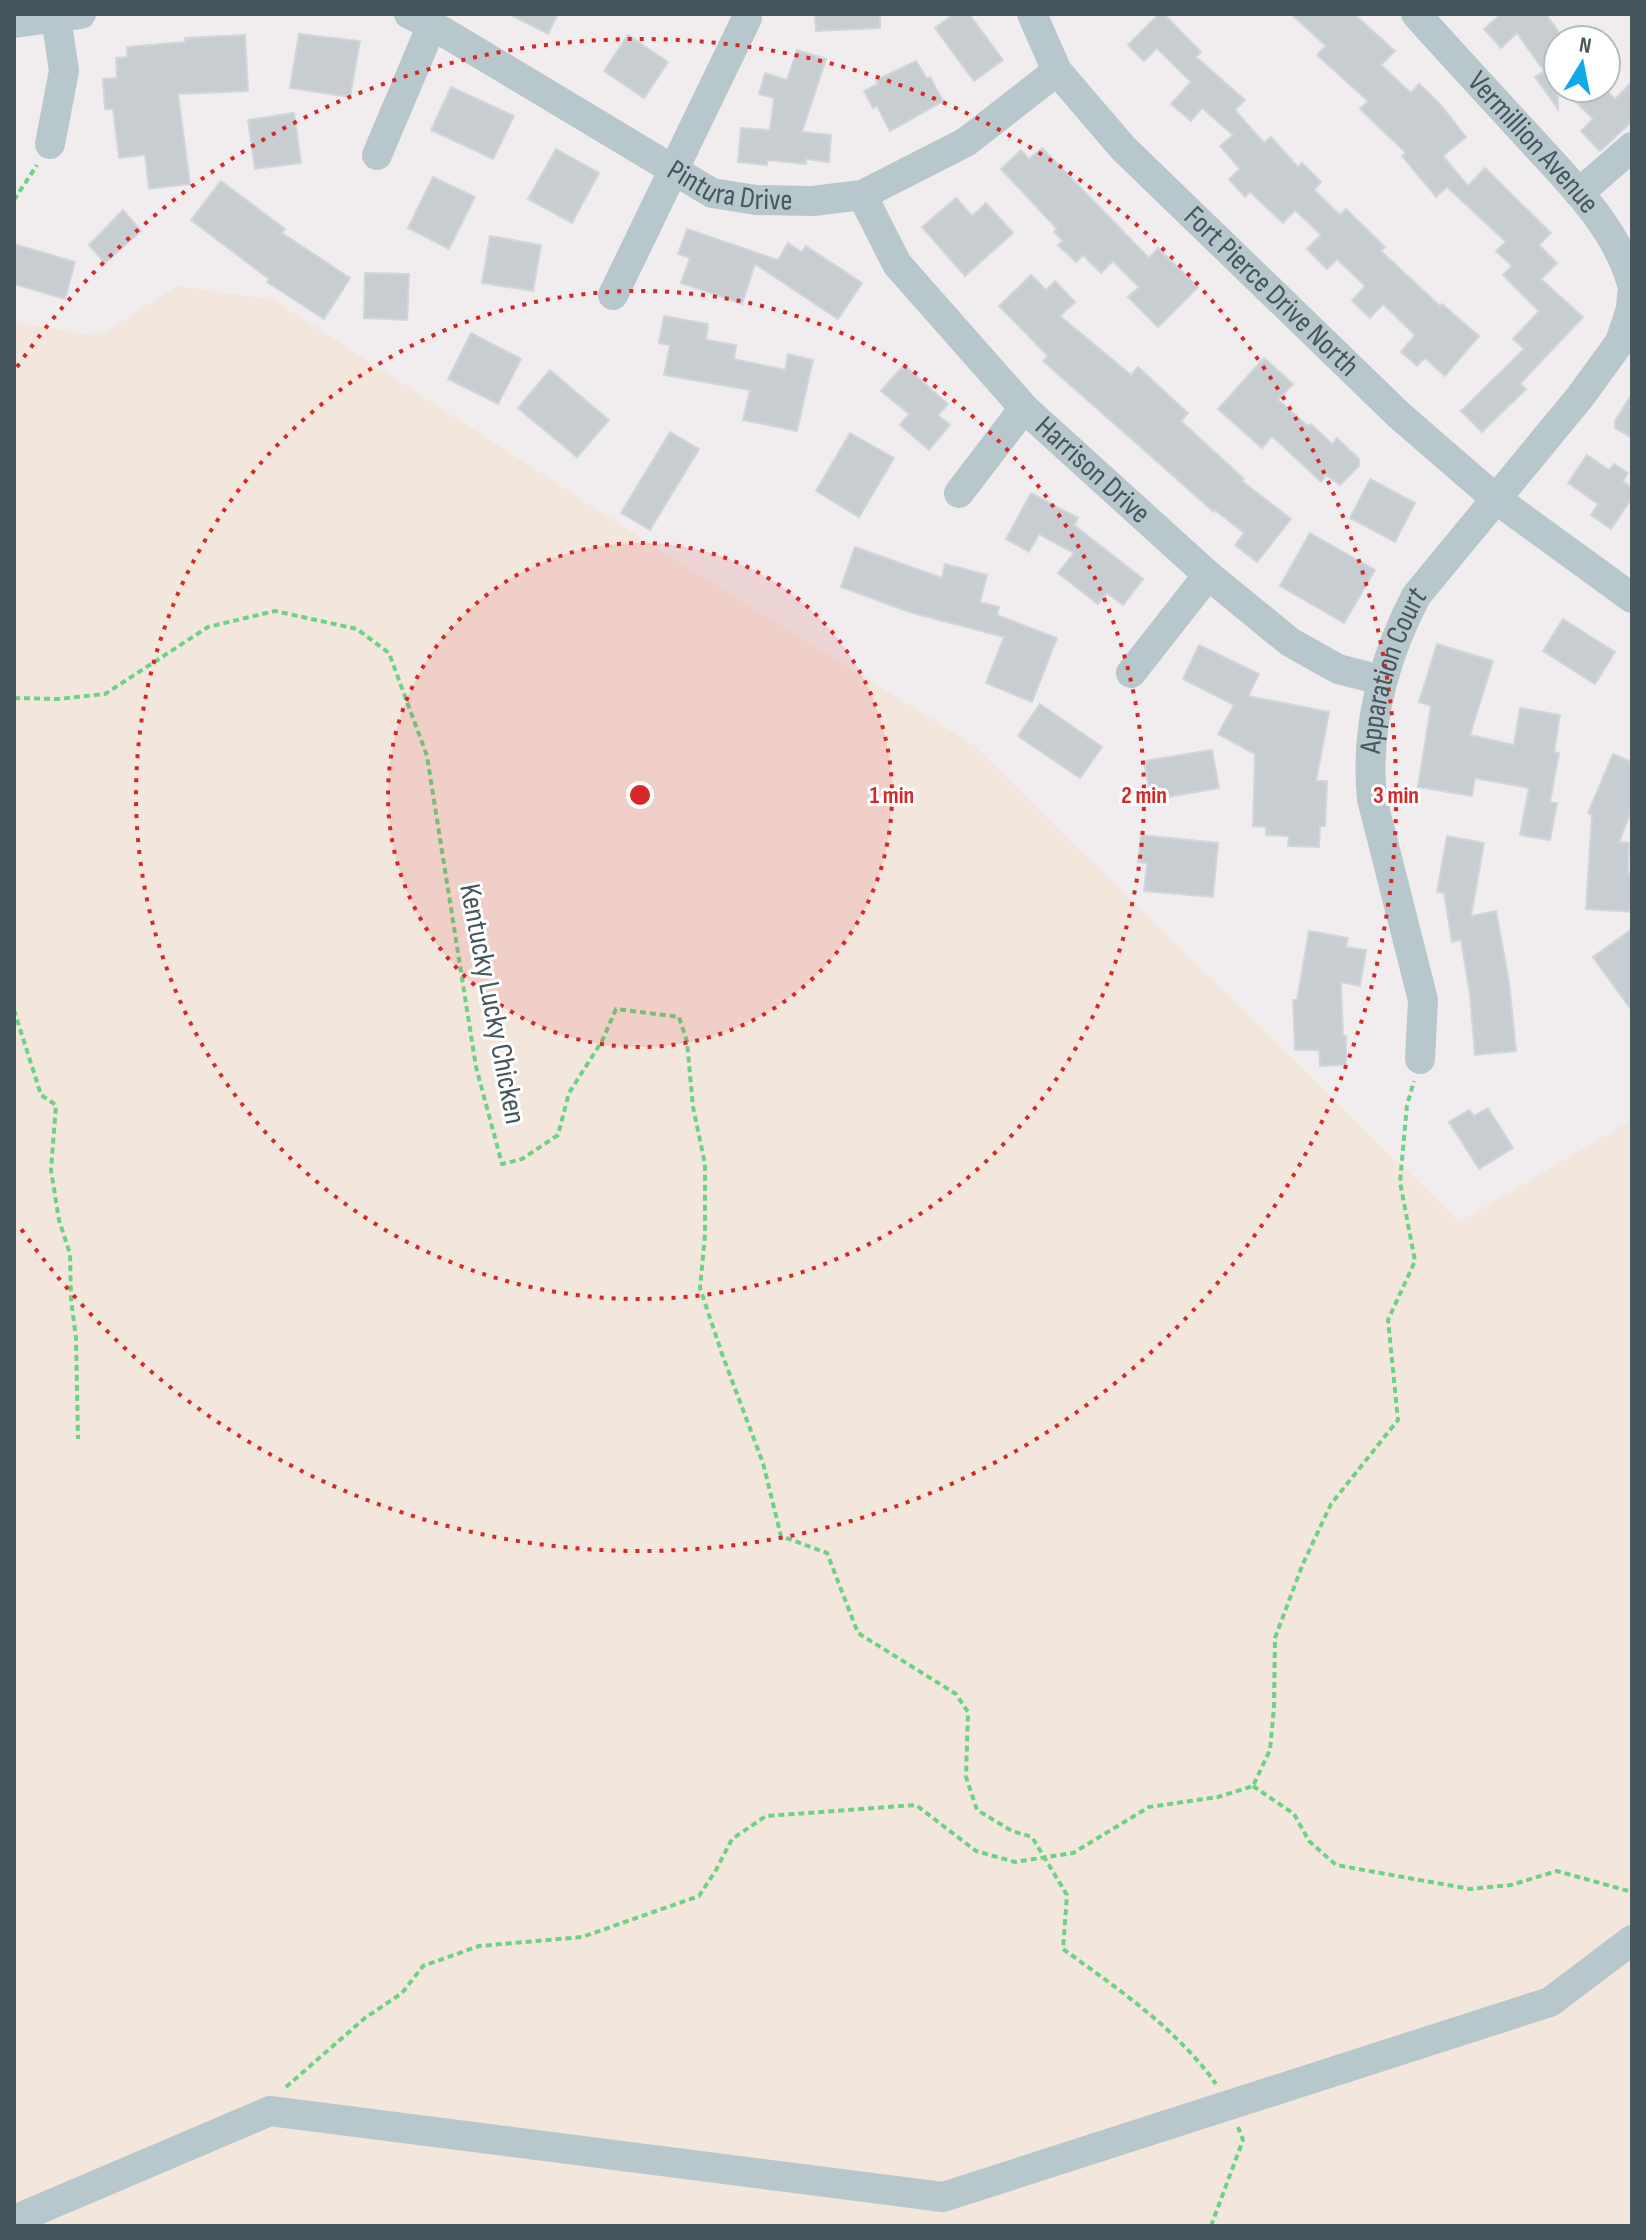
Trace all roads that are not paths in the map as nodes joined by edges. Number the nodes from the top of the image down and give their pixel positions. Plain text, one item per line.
1 (1032, 14) edge
2 (1416, 14) edge
3 (69, 16) edge
4 (747, 18) dead end
5 (420, 19) edge
6 (14, 23) edge
7 (1057, 71) junction
8 (50, 144) road end
9 (1632, 147) edge
10 (377, 155) dead end
11 (674, 169) junction
12 (1579, 193) junction
13 (862, 195) junction
14 (1632, 284) edge
15 (613, 295) dead end
16 (1632, 295) edge
17 (1632, 310) edge
18 (1024, 408) junction
19 (959, 493) dead end
20 (1496, 499) junction
21 (1208, 575) junction
22 (1632, 598) edge
23 (1131, 673) dead end
24 (1381, 680) junction
25 (1420, 1059) road end
26 (1632, 1940) edge
27 (14, 2220) edge

1 - 7 street, Fort Pierce Drive North
2 - 12 street, Vermillion Avenue
3 - 6 street
3 - 8 street
4 - 11 street
5 - 10 street
5 - 11 street, Pintura Drive
7 - 13 street, Pintura Drive
7 - 20 street, Fort Pierce Drive North
9 - 12 street
11 - 13 street, Pintura Drive
11 - 15 street
12 - 14 street, Vermillion Avenue
13 - 18 street, Harrison Drive
16 - 17 street
17 - 20 street
18 - 19 street
18 - 21 street, Harrison Drive
20 - 22 street, Fort Pierce Drive North
20 - 24 street, Apparation Court
21 - 23 street
21 - 24 street, Harrison Drive
24 - 25 street, Apparation Court
26 - 27 street

